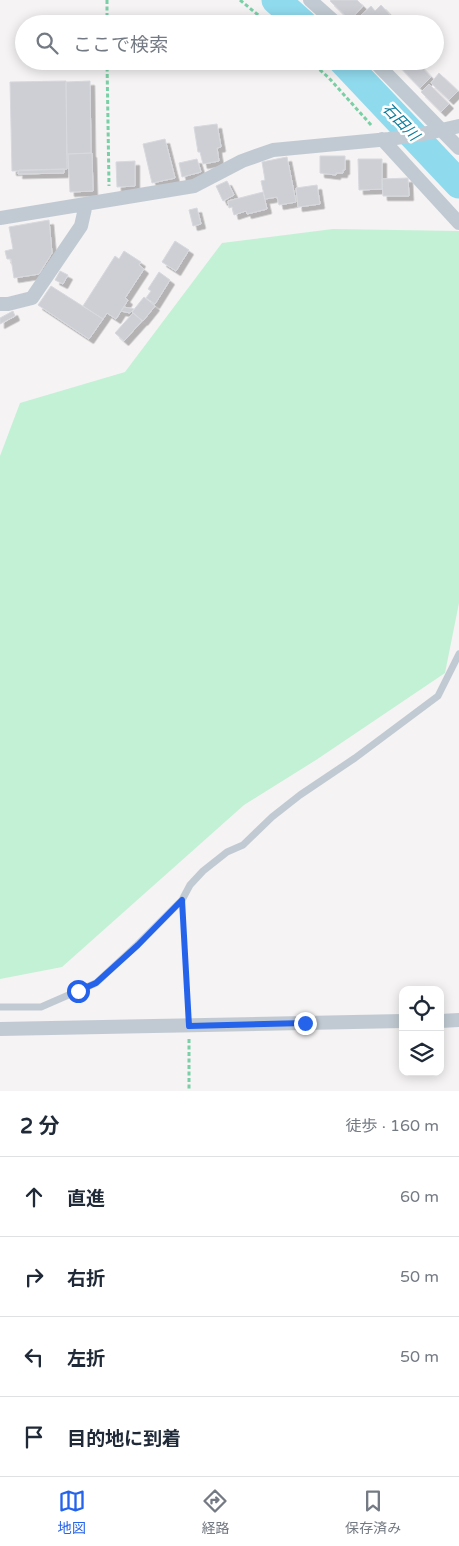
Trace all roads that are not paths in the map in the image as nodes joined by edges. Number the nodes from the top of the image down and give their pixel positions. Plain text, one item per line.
1 (310, 0) edge
2 (327, 15) edge
3 (383, 70) edge
4 (459, 126) edge
5 (442, 130) junction
6 (386, 139) junction
7 (459, 148) edge
8 (86, 204) junction
9 (0, 218) edge
10 (459, 223) edge
11 (0, 304) edge
12 (459, 654) edge
13 (0, 1007) edge
14 (459, 1020) edge
15 (399, 1021) edge
16 (444, 1021) edge
17 (0, 1030) edge

1 - 2 street
3 - 5 street
4 - 5 street
5 - 6 street
5 - 7 street
6 - 8 street
6 - 10 street
8 - 9 street
8 - 11 street
12 - 13 lane
14 - 16 street
15 - 17 street

